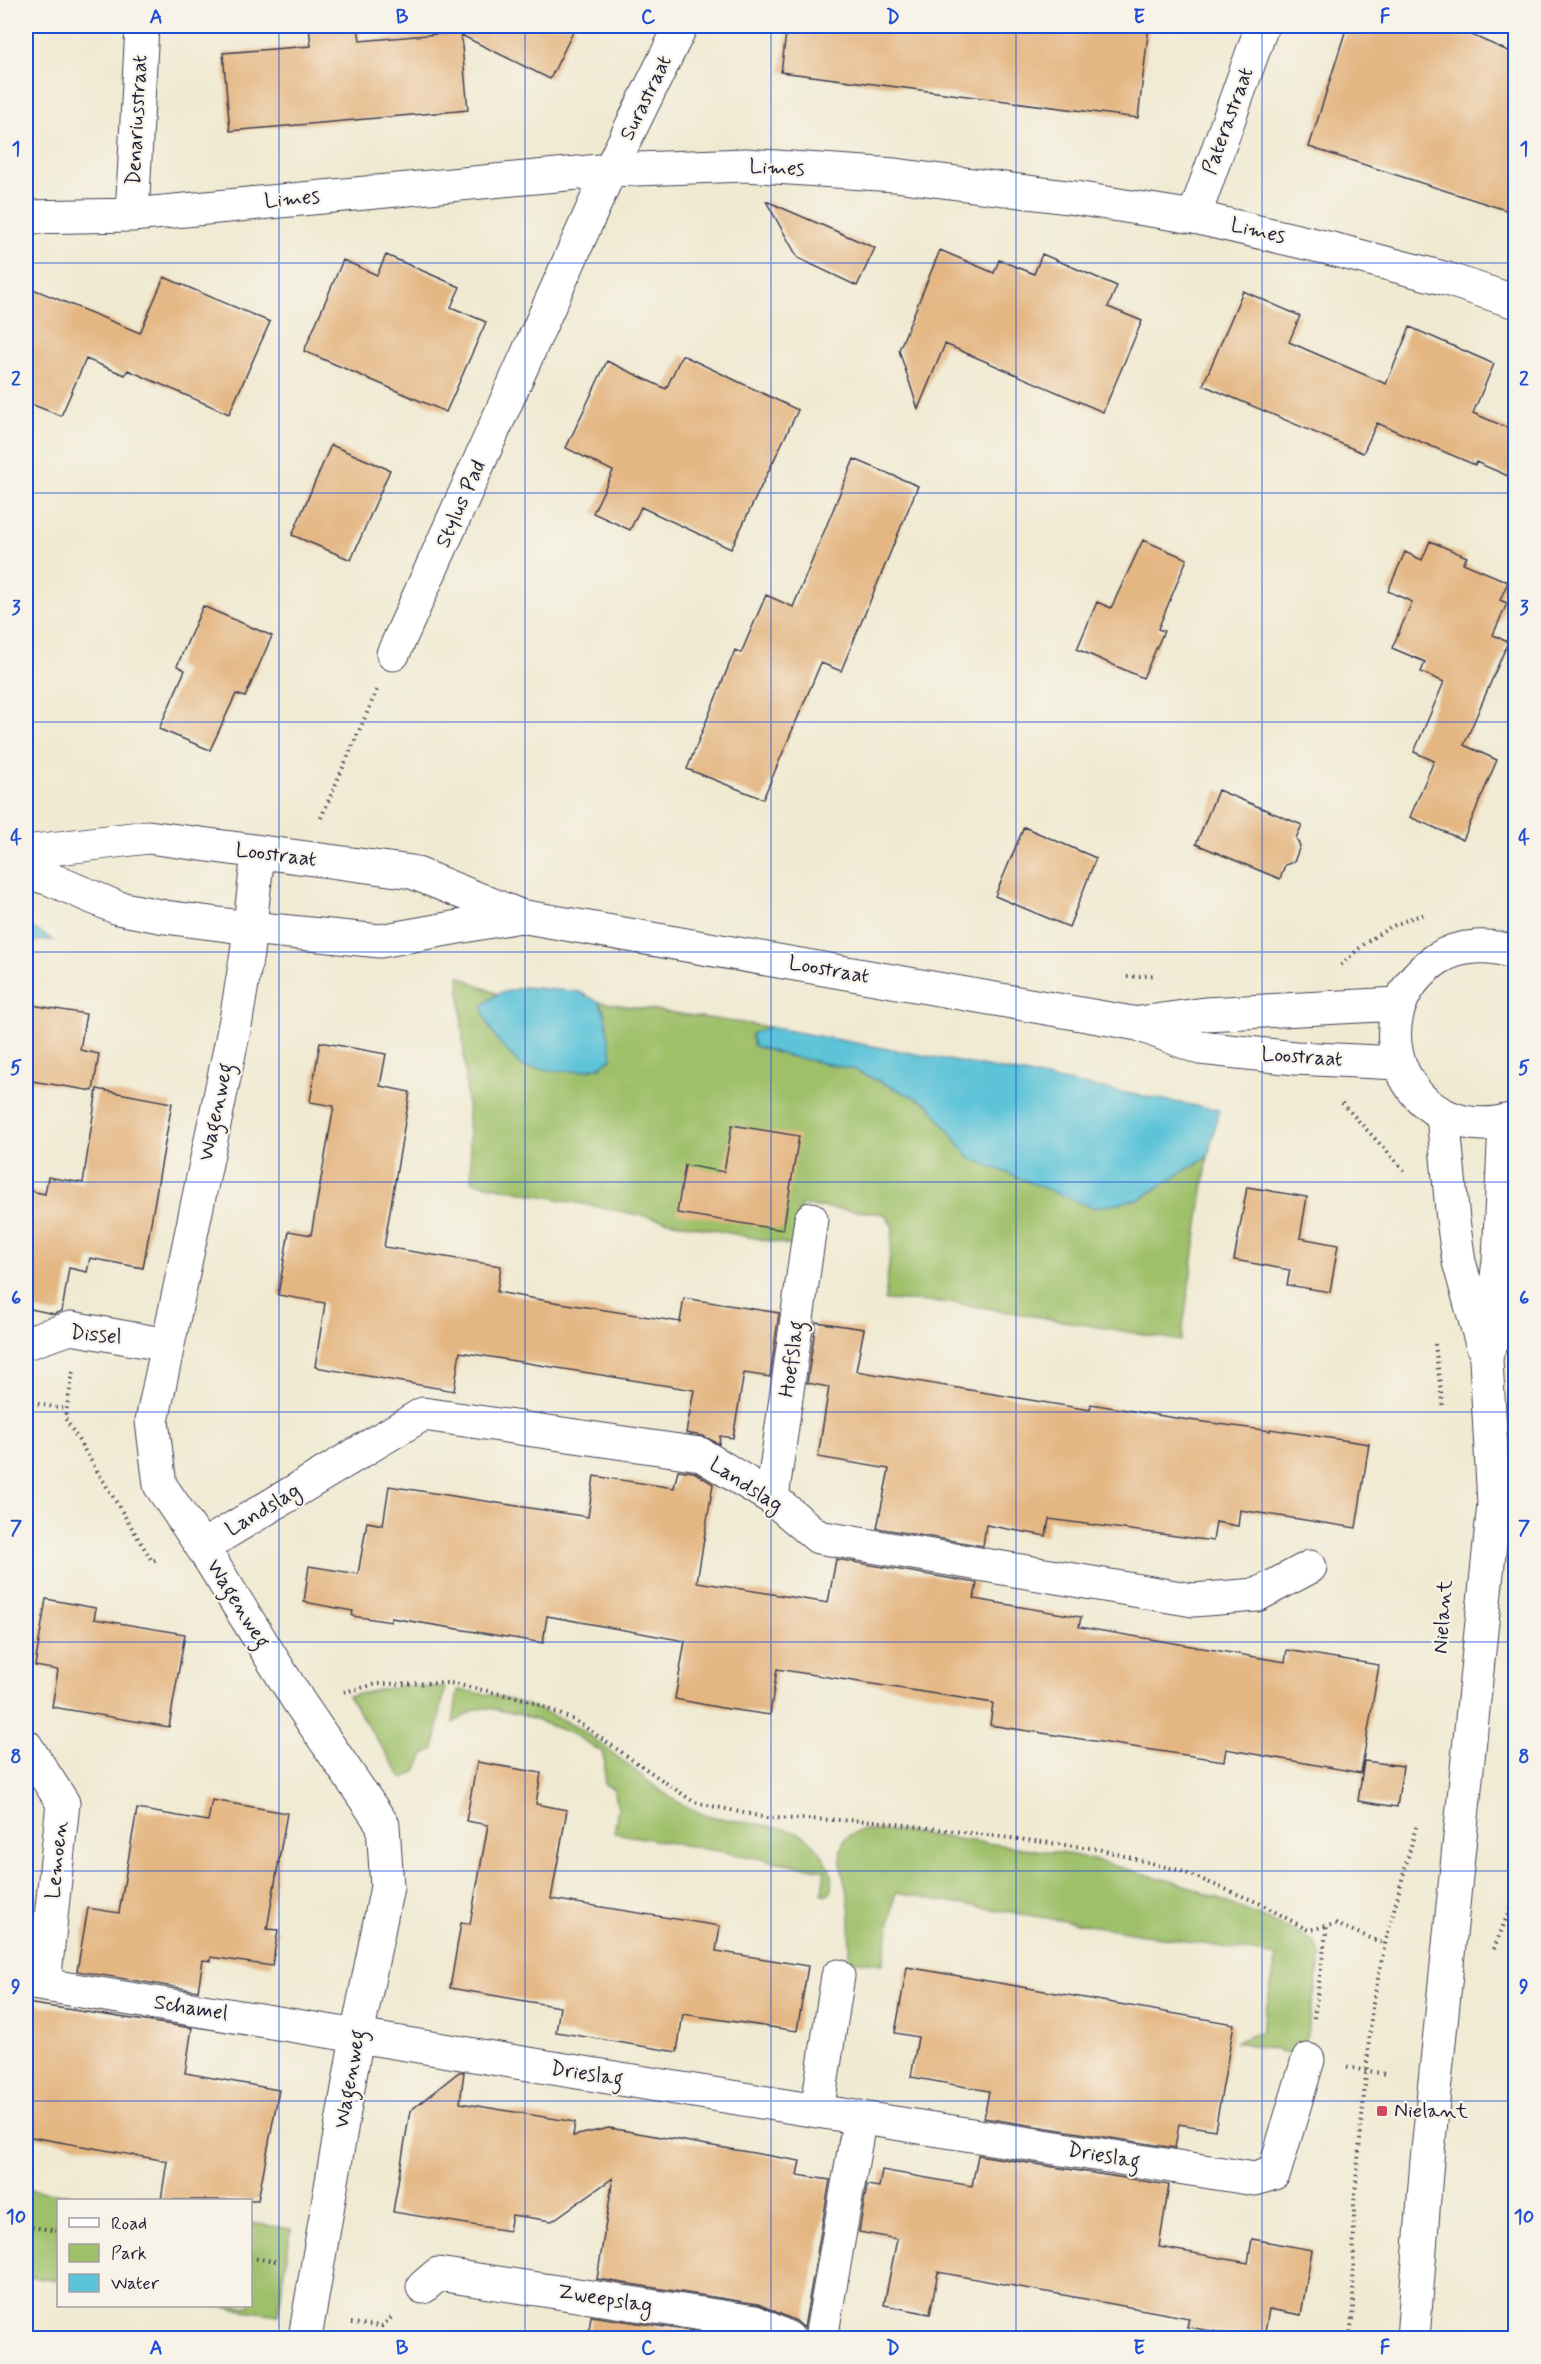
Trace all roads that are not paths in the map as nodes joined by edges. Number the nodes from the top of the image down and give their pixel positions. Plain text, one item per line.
1 (142, 26) edge
2 (681, 26) edge
3 (1262, 26) edge
4 (610, 170) junction
5 (132, 214) junction
6 (26, 217) edge
7 (1194, 217) junction
8 (1515, 302) edge
9 (393, 654) road end
10 (26, 852) edge
11 (258, 852) junction
12 (26, 872) edge
13 (520, 916) junction
14 (249, 928) junction
15 (1515, 953) edge
16 (1399, 1004) junction
17 (1138, 1024) junction
18 (1398, 1063) junction
19 (1443, 1115) junction
20 (1510, 1120) edge
21 (812, 1219) dead end
22 (1515, 1304) edge
23 (26, 1343) edge
24 (168, 1345) junction
25 (1486, 1360) junction
26 (772, 1498) junction
27 (202, 1547) junction
28 (1310, 1567) dead end
29 (26, 1746) edge
30 (838, 1977) dead end
31 (35, 1983) edge
32 (357, 2036) junction
33 (1308, 2060) dead end
34 (817, 2111) junction
35 (860, 2117) junction
36 (423, 2288) road end
37 (307, 2328) edge
38 (788, 2338) edge
39 (821, 2338) edge
40 (1413, 2338) edge

1 - 5 street, Denariusstraat
2 - 4 street, Surastraat
3 - 7 street, Paterastraat
4 - 5 street, Limes
4 - 7 street, Limes
4 - 9 street, Stylus Pad
5 - 6 street, Limes
7 - 8 street, Limes
10 - 11 street, Loostraat
11 - 13 street, Loostraat
11 - 14 street, Wagenweg
12 - 14 street, Loostraat
13 - 14 street, Loostraat
13 - 17 street, Loostraat
14 - 24 street, Wagenweg
15 - 16 street
16 - 17 street, Loostraat
16 - 18 street
17 - 18 street, Loostraat
18 - 19 street
19 - 20 street
19 - 25 street, Nielant
20 - 25 street, Nielant
21 - 26 street, Hoefslag
22 - 25 lane
23 - 24 street, Dissel
24 - 27 street, Wagenweg
25 - 40 street, Nielant
26 - 27 street, Landslag
26 - 28 street, Landslag
27 - 32 street, Wagenweg
29 - 31 street, Lemoen
30 - 34 street
31 - 32 street, Schamel
32 - 34 street, Drieslag
32 - 37 street, Wagenweg
33 - 35 street, Drieslag
34 - 35 street, Drieslag
35 - 39 street
36 - 38 street, Zweepslag

